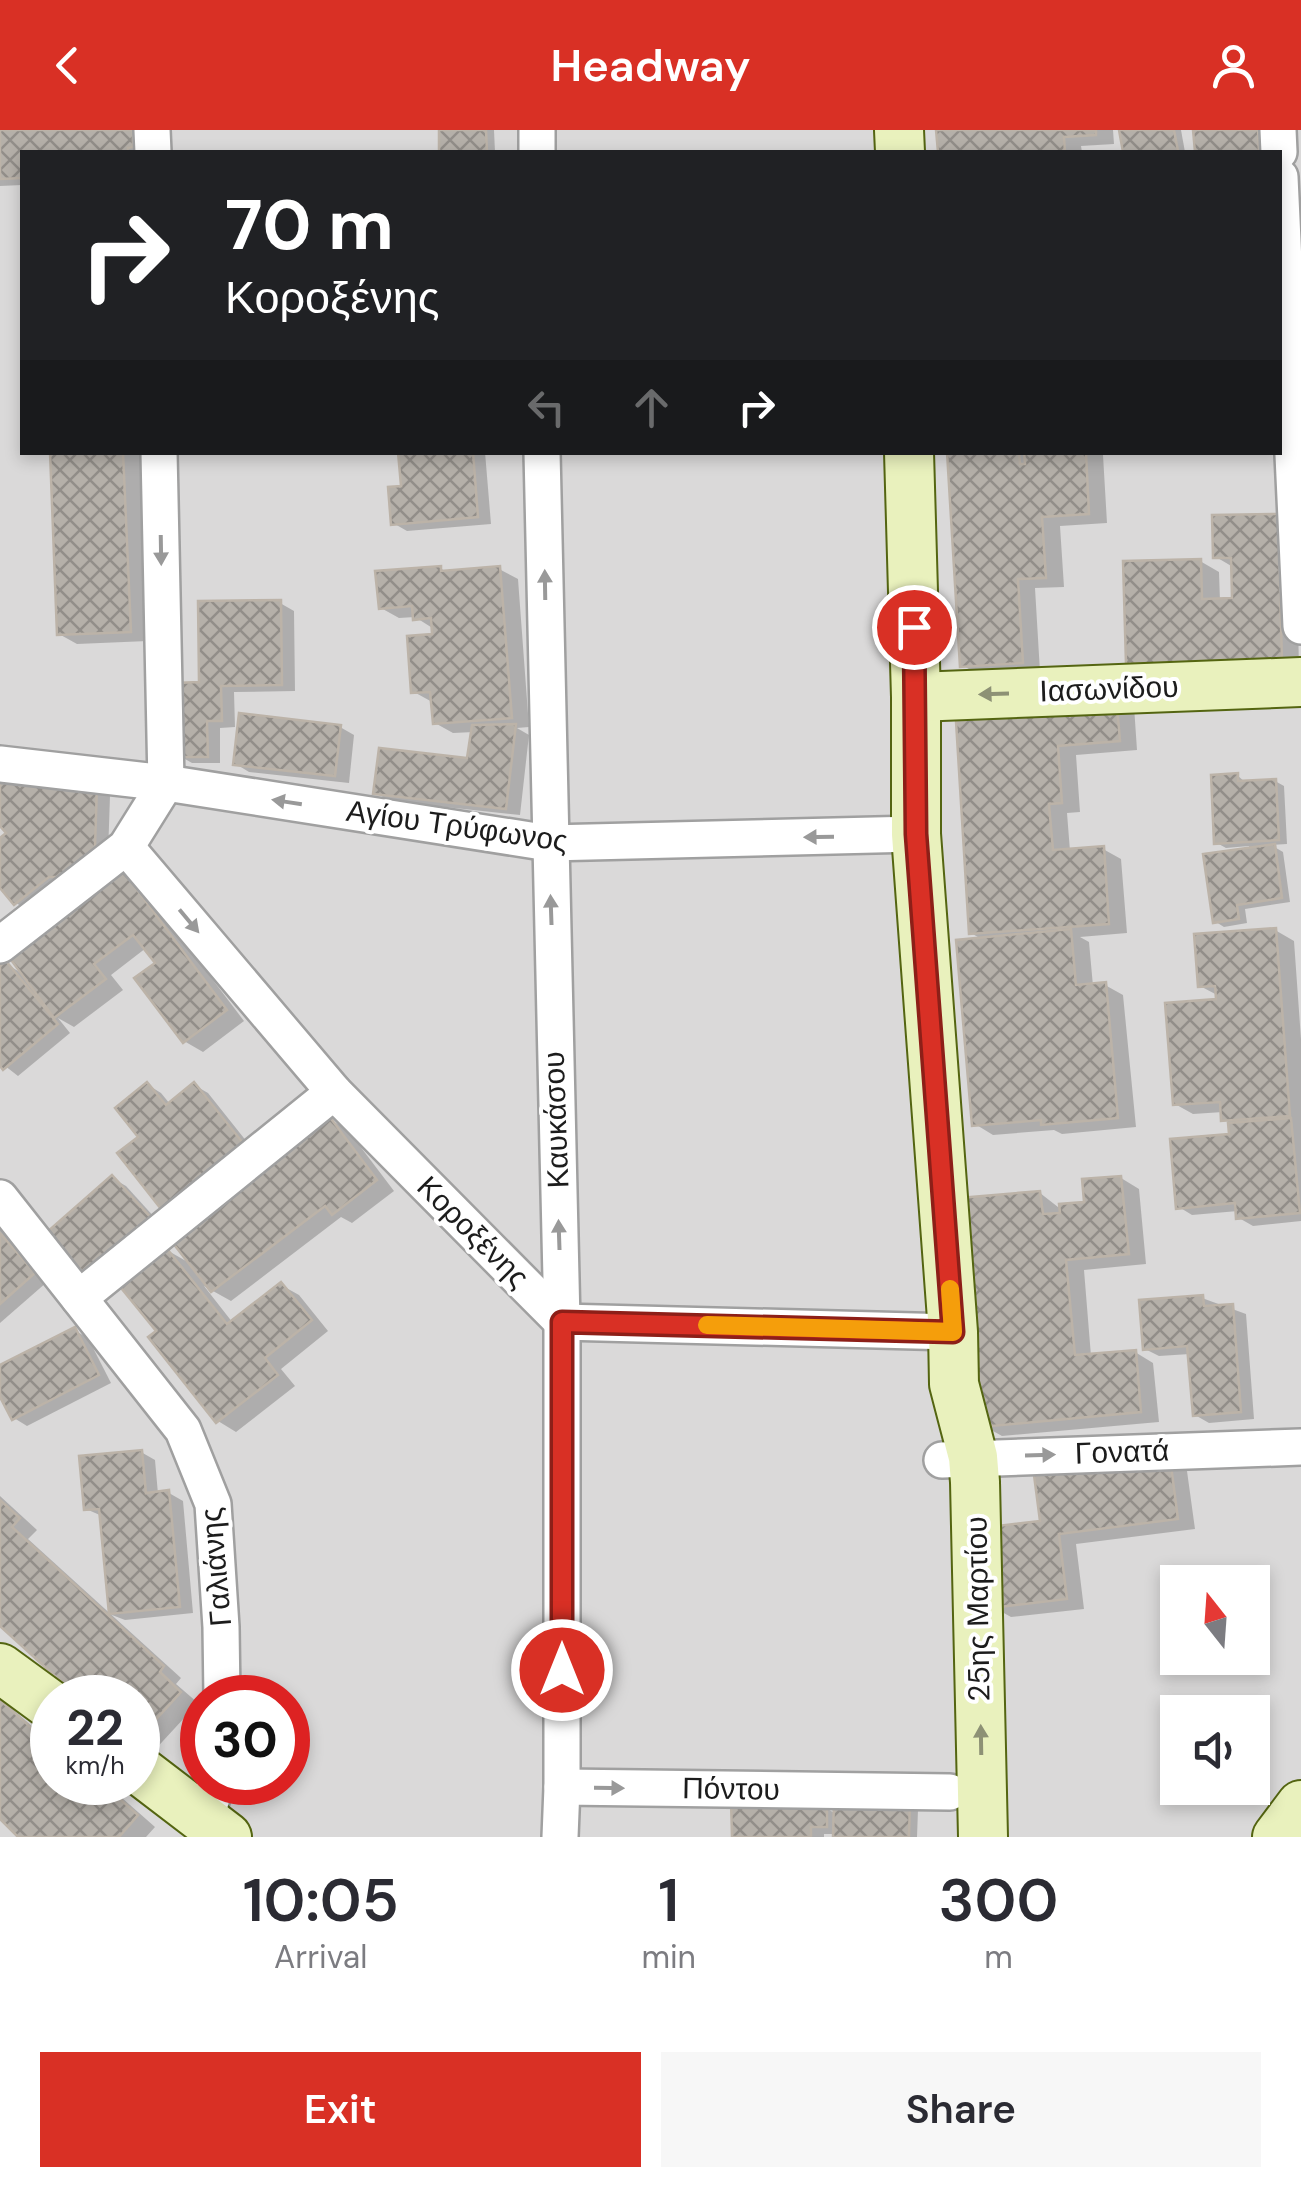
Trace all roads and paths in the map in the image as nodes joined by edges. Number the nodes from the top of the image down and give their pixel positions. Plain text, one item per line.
1 (1282, 220) edge
2 (159, 455) edge
3 (542, 455) edge
4 (909, 455) edge
5 (1301, 626) edge
6 (1301, 682) edge
7 (916, 697) junction
8 (0, 764) edge
9 (166, 783) junction
10 (916, 834) junction
11 (549, 844) junction
12 (126, 847) junction
13 (0, 945) edge
14 (334, 1092) junction
15 (0, 1198) edge
16 (79, 1298) junction
17 (562, 1322) junction
18 (953, 1332) junction
19 (1301, 1447) edge
20 (958, 1458) junction
21 (0, 1668) edge
22 (222, 1675) edge
23 (30, 1690) edge
24 (160, 1784) edge
25 (562, 1787) junction
26 (1301, 1805) edge
27 (951, 1814) edge
28 (210, 1819) edge
29 (560, 1837) edge
30 (983, 1837) edge
31 (1277, 1837) edge

1 - 5 street
2 -> 9 street
11 -> 3 street, Καυκάσου
4 - 7 main road, 25ης Μαρτίου
6 -> 7 main road, Ιασωνίδου
7 - 10 main road, 25ης Μαρτίου
8 - 9 street, Αγίου Τρύφωνος
11 -> 9 street, Αγίου Τρύφωνος
9 - 12 street
10 -> 11 street, Αγίου Τρύφωνος
10 - 18 main road, 25ης Μαρτίου
17 -> 11 street, Καυκάσου
12 - 13 street
12 -> 14 street, Κοροξένης
14 - 16 street
14 - 17 street, Κοροξένης
15 - 16 street, Γαλιάνης
16 - 22 street, Γαλιάνης
17 - 18 street
17 - 25 street, Καυκάσου
18 - 20 main road, 25ης Μαρτίου
20 -> 19 street, Γονατά
20 - 27 main road, 25ης Μαρτίου
30 -> 20 main road, 25ης Μαρτίου
21 - 23 main road
24 - 28 main road
25 -> 27 street, Πόντου
25 - 29 street
26 - 31 main road

